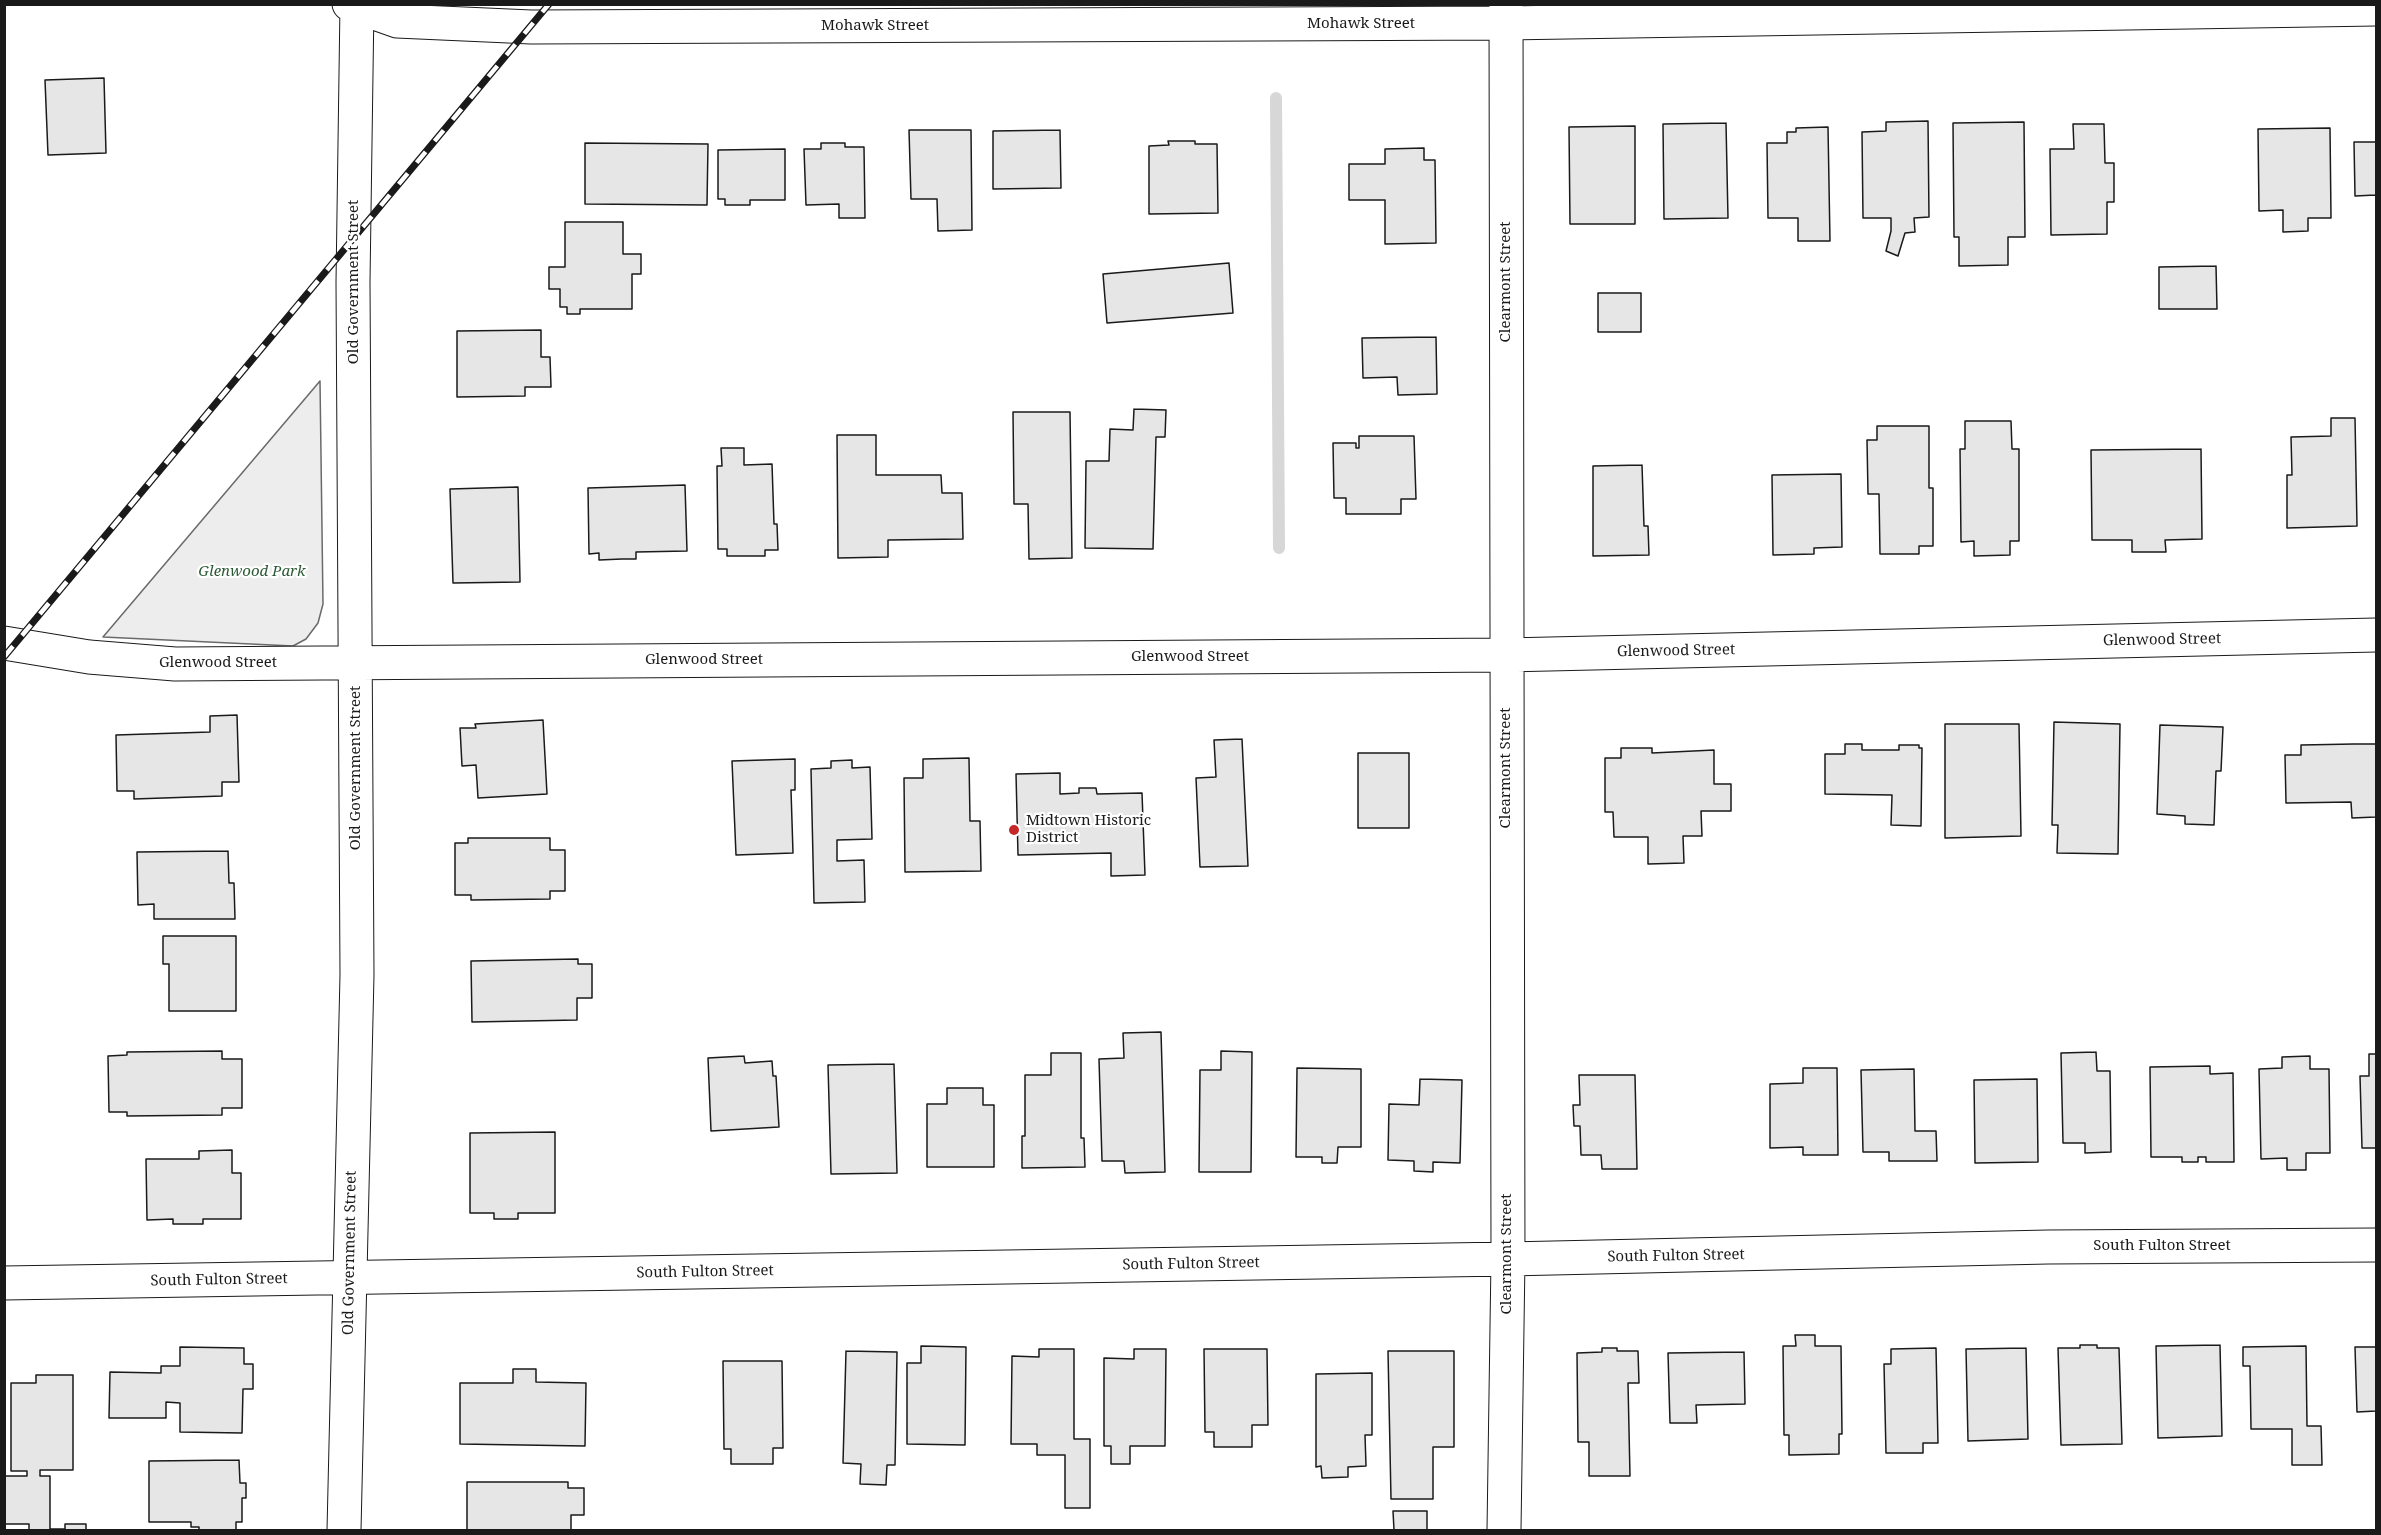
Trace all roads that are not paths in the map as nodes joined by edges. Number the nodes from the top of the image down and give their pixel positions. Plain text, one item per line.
1 (354, 5) edge
2 (2376, 9) edge
3 (1506, 14) edge
4 (2376, 635) edge
5 (4, 643) edge
6 (1506, 655) junction
7 (355, 663) junction
8 (2376, 1245) edge
9 (1508, 1259) junction
10 (350, 1277) junction
11 (4, 1283) edge
12 (344, 1530) edge
13 (1504, 1530) edge

1 - 3 street, Mohawk Street
1 - 7 street, Old Government Street
2 - 3 street, Mohawk Street
3 - 6 street, Clearmont Street
4 - 6 street, Glenwood Street
5 - 7 street, Glenwood Street
6 - 7 street, Glenwood Street
6 - 9 street, Clearmont Street
7 - 10 street, Old Government Street
8 - 9 street, South Fulton Street
9 - 10 street, South Fulton Street
9 - 13 street, Clearmont Street
10 - 11 street, South Fulton Street
10 - 12 street, Old Government Street

